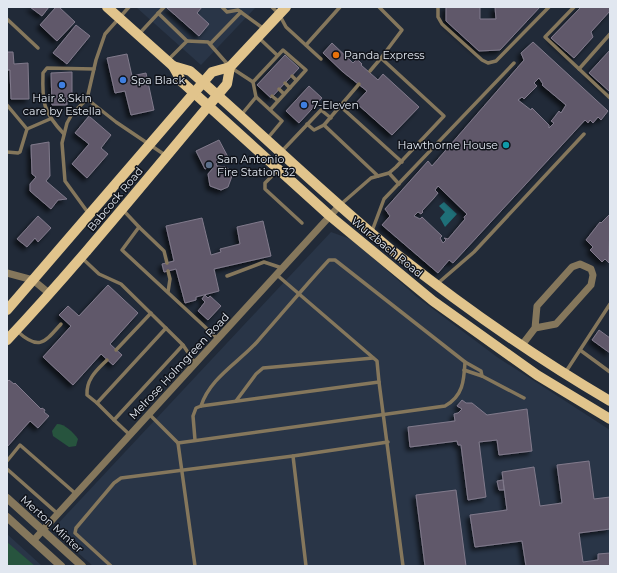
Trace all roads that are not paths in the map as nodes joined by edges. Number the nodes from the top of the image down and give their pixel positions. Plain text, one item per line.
1 (106, 7) edge
2 (129, 7) edge
3 (164, 7) edge
4 (222, 7) edge
5 (340, 7) edge
6 (379, 7) edge
7 (438, 7) edge
8 (549, 7) edge
9 (574, 7) edge
10 (279, 9) edge
11 (240, 12) junction
12 (158, 13) junction
13 (118, 18) junction
14 (7, 19) edge
15 (262, 34) junction
16 (610, 34) edge
17 (138, 35) junction
18 (187, 41) junction
19 (210, 44) junction
20 (306, 45) junction
21 (38, 48) dead end
22 (281, 52) junction
23 (284, 56) dead end
24 (276, 57) junction
25 (380, 58) junction
26 (321, 59) dead end
27 (278, 62) dead end
28 (514, 63) dead end
29 (170, 64) junction
30 (267, 66) junction
31 (230, 67) junction
32 (579, 69) junction
33 (94, 70) junction
34 (271, 70) dead end
35 (297, 70) dead end
36 (370, 71) dead end
37 (262, 73) junction
38 (302, 74) junction
39 (265, 76) dead end
40 (292, 76) dead end
41 (296, 80) junction
42 (202, 82) junction
43 (255, 82) junction
44 (285, 83) dead end
45 (359, 84) dead end
46 (290, 88) junction
47 (279, 89) dead end
48 (193, 92) junction
49 (284, 94) junction
50 (217, 96) junction
51 (272, 96) dead end
52 (256, 97) junction
53 (610, 98) edge
54 (87, 99) junction
55 (278, 101) junction
56 (7, 105) edge
57 (208, 105) junction
58 (340, 106) junction
59 (270, 110) junction
60 (240, 117) junction
61 (330, 118) junction
62 (50, 119) junction
63 (307, 124) junction
64 (324, 125) junction
65 (27, 129) junction
66 (64, 134) junction
67 (584, 134) dead end
68 (266, 140) junction
69 (149, 143) junction
70 (7, 152) edge
71 (280, 152) junction
72 (166, 156) junction
73 (402, 162) junction
74 (278, 169) junction
75 (389, 173) junction
76 (378, 176) junction
77 (399, 184) junction
78 (340, 205) junction
79 (122, 210) junction
80 (89, 214) junction
81 (330, 216) junction
82 (302, 223) dead end
83 (139, 227) junction
84 (371, 232) junction
85 (82, 258) junction
86 (167, 263) dead end
87 (283, 268) junction
88 (168, 271) dead end
89 (7, 273) edge
90 (276, 275) junction
91 (227, 276) dead end
92 (33, 280) junction
93 (436, 284) junction
94 (168, 292) junction
95 (298, 293) junction
96 (50, 294) junction
97 (610, 304) edge
98 (8, 307) edge
99 (151, 313) junction
100 (61, 324) dead end
101 (166, 328) junction
102 (535, 328) junction
103 (16, 330) junction
104 (218, 339) junction
105 (7, 340) edge
106 (183, 345) junction
107 (522, 345) junction
108 (116, 350) dead end
109 (580, 350) junction
110 (373, 358) junction
111 (107, 360) dead end
112 (465, 362) junction
113 (196, 363) junction
114 (464, 370) junction
115 (610, 372) edge
116 (564, 374) junction
117 (482, 376) junction
118 (379, 382) junction
119 (524, 398) dead end
120 (236, 401) junction
121 (610, 402) edge
122 (97, 404) junction
123 (201, 406) junction
124 (149, 414) junction
125 (384, 414) junction
126 (610, 419) edge
127 (114, 420) junction
128 (130, 435) junction
129 (196, 440) junction
130 (178, 442) junction
131 (388, 442) junction
132 (293, 456) junction
133 (7, 461) edge
134 (7, 469) edge
135 (182, 471) junction
136 (76, 494) junction
137 (7, 498) edge
138 (58, 514) junction
139 (7, 518) edge
140 (43, 531) junction
141 (33, 542) junction
142 (60, 566) edge
143 (82, 566) edge
144 (111, 566) edge
145 (195, 566) edge
146 (306, 566) edge
147 (403, 566) edge

1 - 13 main road, Wurzbach Road
2 - 13 lane
3 - 12 lane
4 - 11 lane
5 - 20 lane
6 - 25 lane
7 - 8 lane
9 - 32 lane
10 - 15 main road, Babcock Road
10 - 20 lane
11 - 15 lane
11 - 19 lane
12 - 17 lane
12 - 18 lane
13 - 17 main road, Wurzbach Road
13 - 33 lane
14 - 21 lane
15 - 24 lane
15 - 31 main road, Babcock Road
16 - 32 lane
17 - 29 main road, Wurzbach Road
18 - 19 lane
18 - 29 lane
19 - 31 lane
20 - 26 lane
22 - 23 lane
22 - 24 lane
22 - 38 lane
24 - 27 lane
24 - 30 lane
25 - 36 lane
25 - 73 lane
28 - 77 lane
29 - 42 main road, Wurzbach Road
29 - 48 main road, Wurzbach Road
30 - 34 lane
30 - 37 lane
31 - 42 main road, Babcock Road
31 - 43 lane
31 - 50 main road, Babcock Road
32 - 53 lane
33 - 54 lane
33 - 62 lane
35 - 38 lane
37 - 39 lane
37 - 43 lane
38 - 41 lane
40 - 41 lane
41 - 46 lane
42 - 48 main road, Babcock Road
42 - 50 main road, Wurzbach Road
43 - 52 lane
44 - 46 lane
45 - 58 lane
46 - 49 lane
47 - 49 lane
48 - 57 main road, Wurzbach Road
48 - 69 main road, Babcock Road
49 - 55 lane
50 - 57 main road, Babcock Road
50 - 60 main road, Wurzbach Road
51 - 55 lane
52 - 59 lane
52 - 60 lane
54 - 66 lane
54 - 69 lane
55 - 59 lane
56 - 65 lane
57 - 72 main road, Babcock Road
57 - 74 main road, Wurzbach Road
58 - 61 lane
58 - 73 lane
59 - 68 lane
60 - 68 main road, Wurzbach Road
61 - 63 lane
61 - 64 lane
62 - 65 lane
62 - 66 lane
63 - 64 lane
63 - 71 lane
64 - 76 lane
65 - 70 lane
66 - 80 lane
67 - 93 lane
68 - 71 main road, Wurzbach Road
69 - 72 lane
69 - 80 main road, Babcock Road
71 - 78 main road, Wurzbach Road
72 - 79 main road, Babcock Road
73 - 75 lane
74 - 81 main road, Wurzbach Road
74 - 82 lane
75 - 76 lane
75 - 77 lane
76 - 78 lane
77 - 84 lane
78 - 81 street, Melrose Holmgreen Road
78 - 84 main road, Wurzbach Road
79 - 83 lane
79 - 85 main road, Babcock Road
80 - 92 main road, Babcock Road
81 - 87 street, Melrose Holmgreen Road
81 - 126 main road, Wurzbach Road
83 - 86 lane
83 - 94 lane
84 - 93 main road, Wurzbach Road
85 - 96 main road, Babcock Road
85 - 99 lane
87 - 90 street, Melrose Holmgreen Road
87 - 91 lane
88 - 94 lane
89 - 92 street
90 - 95 lane
90 - 104 street, Melrose Holmgreen Road
92 - 96 street
92 - 98 main road, Babcock Road
93 - 107 main road, Wurzbach Road
94 - 104 lane
95 - 110 lane
95 - 112 lane
95 - 123 lane
96 - 103 main road, Babcock Road
97 - 109 lane
99 - 101 lane
99 - 108 lane
100 - 103 lane
101 - 106 lane
101 - 122 lane
102 - 102 street
102 - 107 street
103 - 105 main road, Babcock Road
104 - 113 street, Melrose Holmgreen Road
106 - 113 lane
106 - 127 lane
107 - 116 main road, Wurzbach Road
109 - 115 lane
109 - 116 lane
110 - 118 lane
110 - 120 lane
111 - 122 lane
112 - 114 lane
112 - 117 lane
113 - 124 street, Melrose Holmgreen Road
114 - 117 lane
114 - 125 lane
116 - 121 main road, Wurzbach Road
117 - 119 lane
118 - 120 lane
118 - 125 lane
120 - 123 lane
122 - 127 lane
123 - 129 lane
124 - 128 street, Melrose Holmgreen Road
124 - 130 lane
125 - 129 lane
125 - 131 lane
127 - 128 lane
128 - 136 street, Melrose Holmgreen Road
129 - 130 lane
130 - 135 lane
131 - 132 lane
131 - 147 lane
132 - 135 lane
132 - 146 lane
133 - 136 lane
134 - 138 lane
135 - 144 lane
135 - 145 lane
136 - 138 street, Melrose Holmgreen Road
137 - 140 street, Merton Minter
138 - 140 street, Melrose Holmgreen Road
139 - 141 street
140 - 141 street, Melrose Holmgreen Road
140 - 143 street, Merton Minter
141 - 142 street

